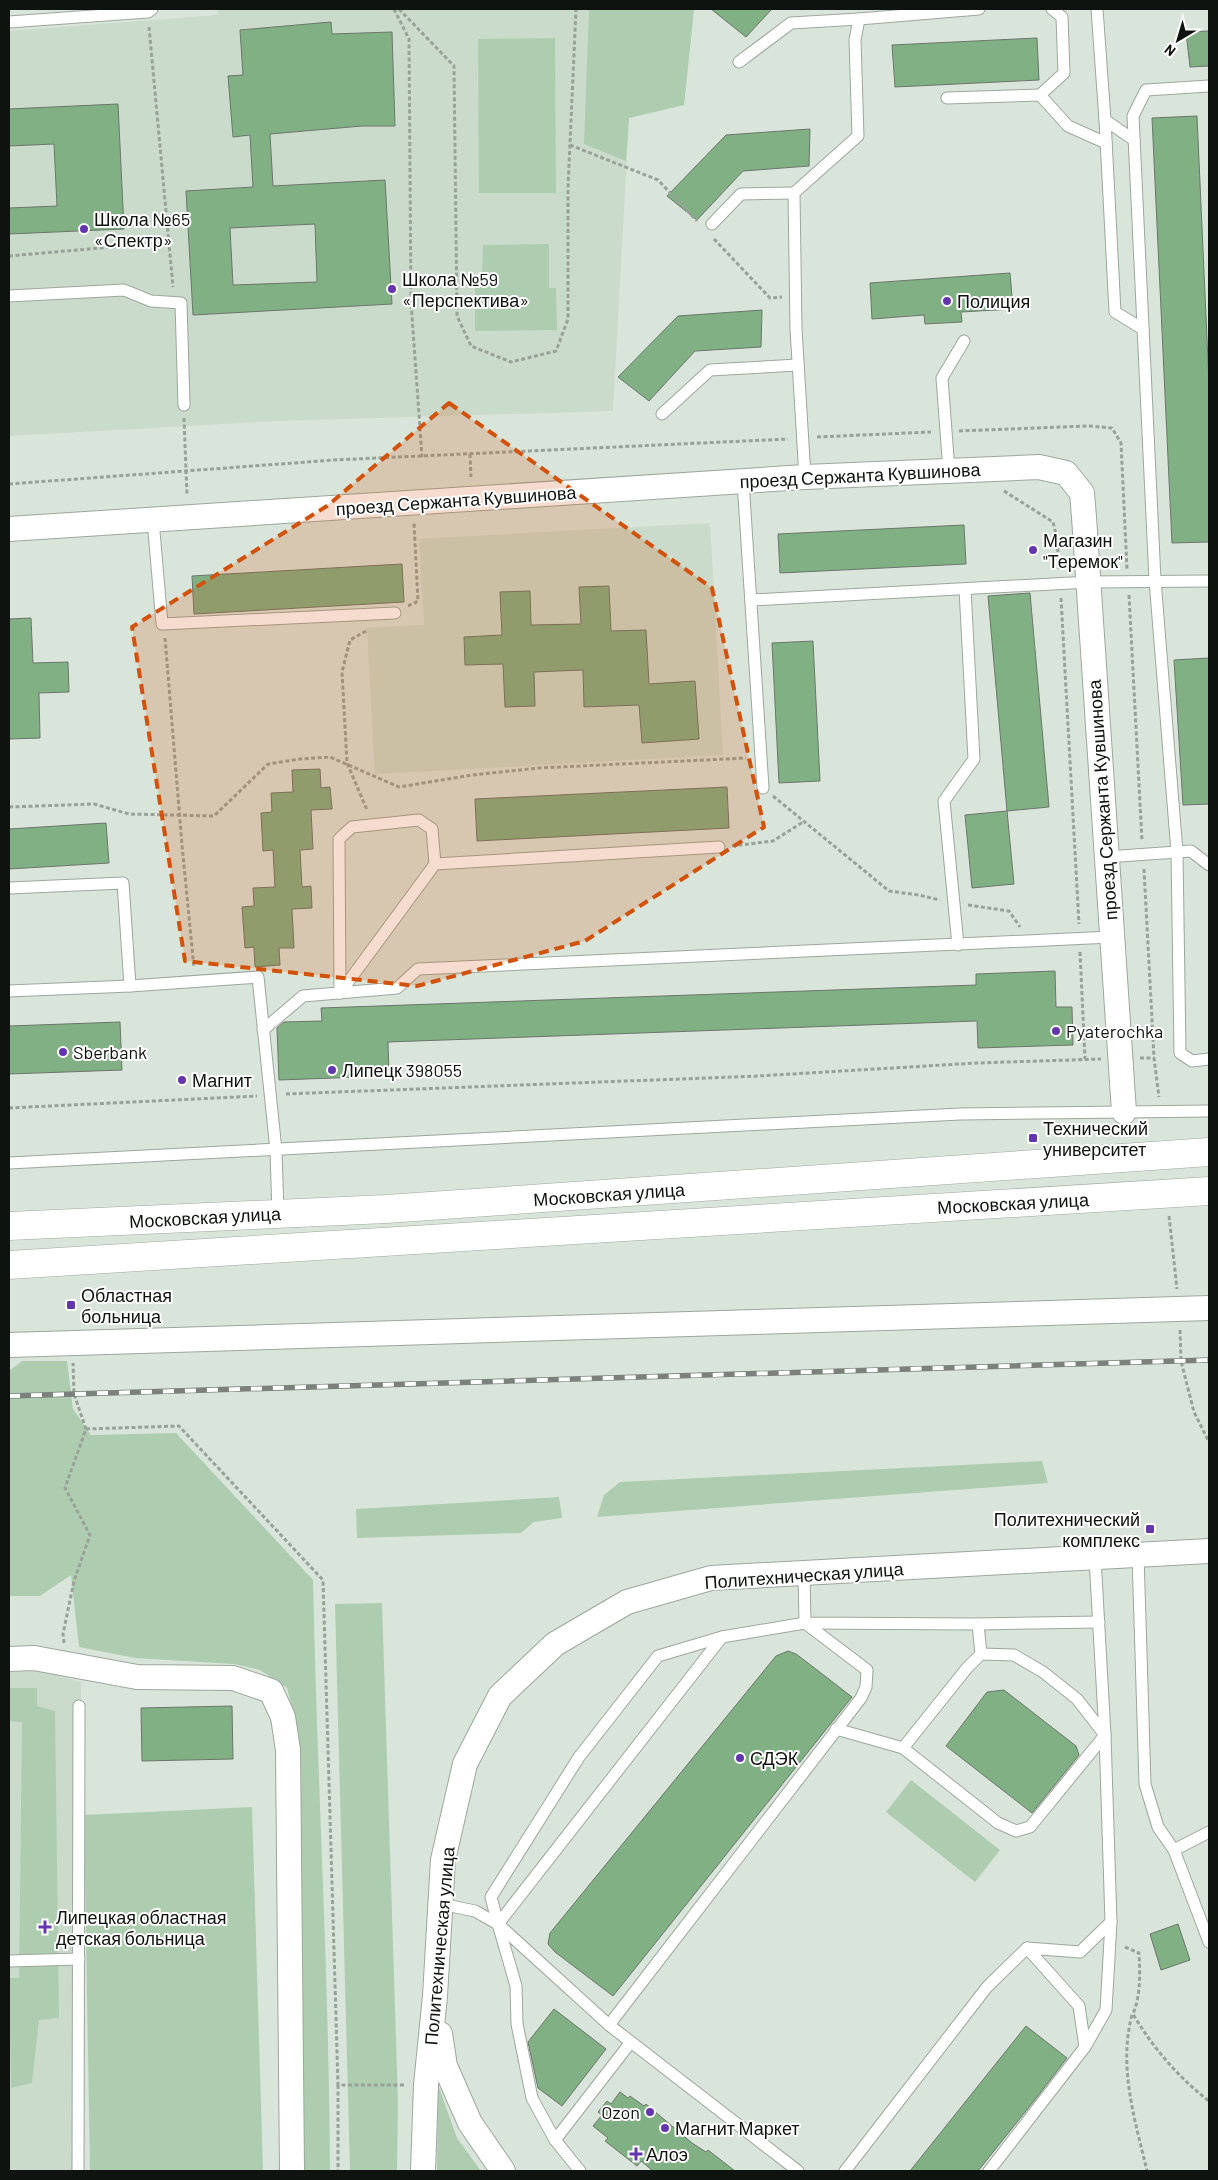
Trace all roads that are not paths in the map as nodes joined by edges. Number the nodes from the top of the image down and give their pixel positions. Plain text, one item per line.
1 (979, 9) edge
2 (1052, 9) edge
3 (1098, 9) edge
4 (149, 10) edge
5 (859, 19) junction
6 (9, 22) edge
7 (740, 62) dead end
8 (1209, 86) edge
9 (1040, 95) junction
10 (946, 98) dead end
11 (1105, 120) junction
12 (1134, 140) junction
13 (1106, 143) junction
14 (794, 193) junction
15 (712, 224) dead end
16 (9, 296) edge
17 (1143, 328) junction
18 (964, 340) dead end
19 (798, 365) junction
20 (184, 404) road end
21 (662, 414) dead end
22 (949, 471) junction
23 (805, 477) junction
24 (743, 481) junction
25 (153, 520) junction
26 (9, 529) edge
27 (1155, 580) junction
28 (1209, 581) edge
29 (1088, 582) junction
30 (965, 589) junction
31 (751, 600) junction
32 (395, 613) road end
33 (763, 788) road end
34 (719, 847) road end
35 (1176, 852) junction
36 (1106, 857) junction
37 (435, 864) junction
38 (1209, 865) edge
39 (9, 888) edge
40 (1111, 938) junction
41 (958, 945) junction
42 (130, 986) junction
43 (9, 991) edge
44 (340, 993) junction
45 (263, 1030) junction
46 (1209, 1059) edge
47 (1209, 1111) edge
48 (1124, 1112) junction
49 (276, 1150) junction
50 (1209, 1152) edge
51 (9, 1163) edge
52 (1209, 1192) edge
53 (278, 1214) junction
54 (9, 1226) edge
55 (9, 1265) edge
56 (1209, 1308) edge
57 (9, 1345) edge
58 (1209, 1551) edge
59 (1138, 1555) junction
60 (1095, 1558) junction
61 (804, 1573) junction
62 (1099, 1622) junction
63 (805, 1623) junction
64 (978, 1624) junction
65 (722, 1637) junction
66 (981, 1654) junction
67 (9, 1659) edge
68 (79, 1706) dead end
69 (836, 1729) junction
70 (1105, 1735) junction
71 (903, 1748) junction
72 (1209, 1832) edge
73 (1174, 1850) junction
74 (441, 1904) junction
75 (1112, 1922) junction
76 (498, 1924) junction
77 (1209, 1942) edge
78 (1027, 1948) junction
79 (78, 1959) junction
80 (9, 1962) edge
81 (435, 1996) junction
82 (609, 2025) junction
83 (631, 2042) junction
84 (1085, 2047) junction
85 (555, 2140) junction
86 (78, 2171) edge
87 (292, 2171) edge
88 (423, 2171) edge
89 (503, 2171) edge
90 (580, 2171) edge
91 (798, 2171) edge
92 (845, 2171) edge
93 (988, 2171) edge

1 - 5 lane
2 - 9 lane
3 - 11 lane
4 - 6 lane
5 - 7 lane
5 - 14 lane
8 - 12 lane
9 - 10 lane
9 - 13 lane
11 - 12 lane
11 - 13 lane
12 - 17 lane
13 - 17 lane
14 - 15 lane
14 - 19 lane
16 - 20 lane
17 - 27 lane
18 - 22 lane
19 - 21 lane
19 - 23 lane
22 - 23 street, проезд Сержанта Кувшинова
22 - 29 street, проезд Сержанта Кувшинова
23 - 24 street, проезд Сержанта Кувшинова
24 - 25 street, проезд Сержанта Кувшинова
24 - 31 lane
25 - 26 street, проезд Сержанта Кувшинова
25 - 32 lane
27 - 28 lane
27 - 29 lane
27 - 35 lane
29 - 30 lane
29 - 36 street, проезд Сержанта Кувшинова
30 - 31 lane
30 - 41 lane
31 - 33 lane
34 - 37 lane
35 - 36 lane
35 - 38 lane
35 - 46 lane
36 - 40 street, проезд Сержанта Кувшинова
37 - 44 lane
37 - 44 lane
39 - 42 lane
40 - 41 lane
40 - 48 street, проезд Сержанта Кувшинова
41 - 44 lane
42 - 43 lane
42 - 45 lane
44 - 45 lane
45 - 49 lane
47 - 48 lane
48 - 49 lane
49 - 51 lane
49 - 53 lane
50 - 53 main road, Московская улица
52 - 55 main road, Московская улица
53 - 54 main road, Московская улица
56 - 57 street
58 - 59 street, Политехническая улица
59 - 60 street, Политехническая улица
59 - 73 lane
60 - 61 street, Политехническая улица
60 - 62 lane
61 - 63 lane
61 - 74 street, Политехническая улица
62 - 64 lane
62 - 70 lane
63 - 64 lane
63 - 65 lane
63 - 69 lane
64 - 66 lane
65 - 76 lane
65 - 76 lane
66 - 70 lane
66 - 71 lane
67 - 87 street
68 - 79 lane
69 - 71 lane
69 - 82 lane
70 - 71 lane
70 - 75 lane
72 - 73 lane
73 - 77 lane
74 - 76 lane
74 - 81 street, Политехническая улица
75 - 78 lane
75 - 84 lane
76 - 82 lane
76 - 85 lane
78 - 84 lane
78 - 92 lane
79 - 80 lane
79 - 86 lane
81 - 88 street, Политехническая улица
81 - 89 street
82 - 83 lane
83 - 85 lane
83 - 91 lane
84 - 93 lane
85 - 90 lane

